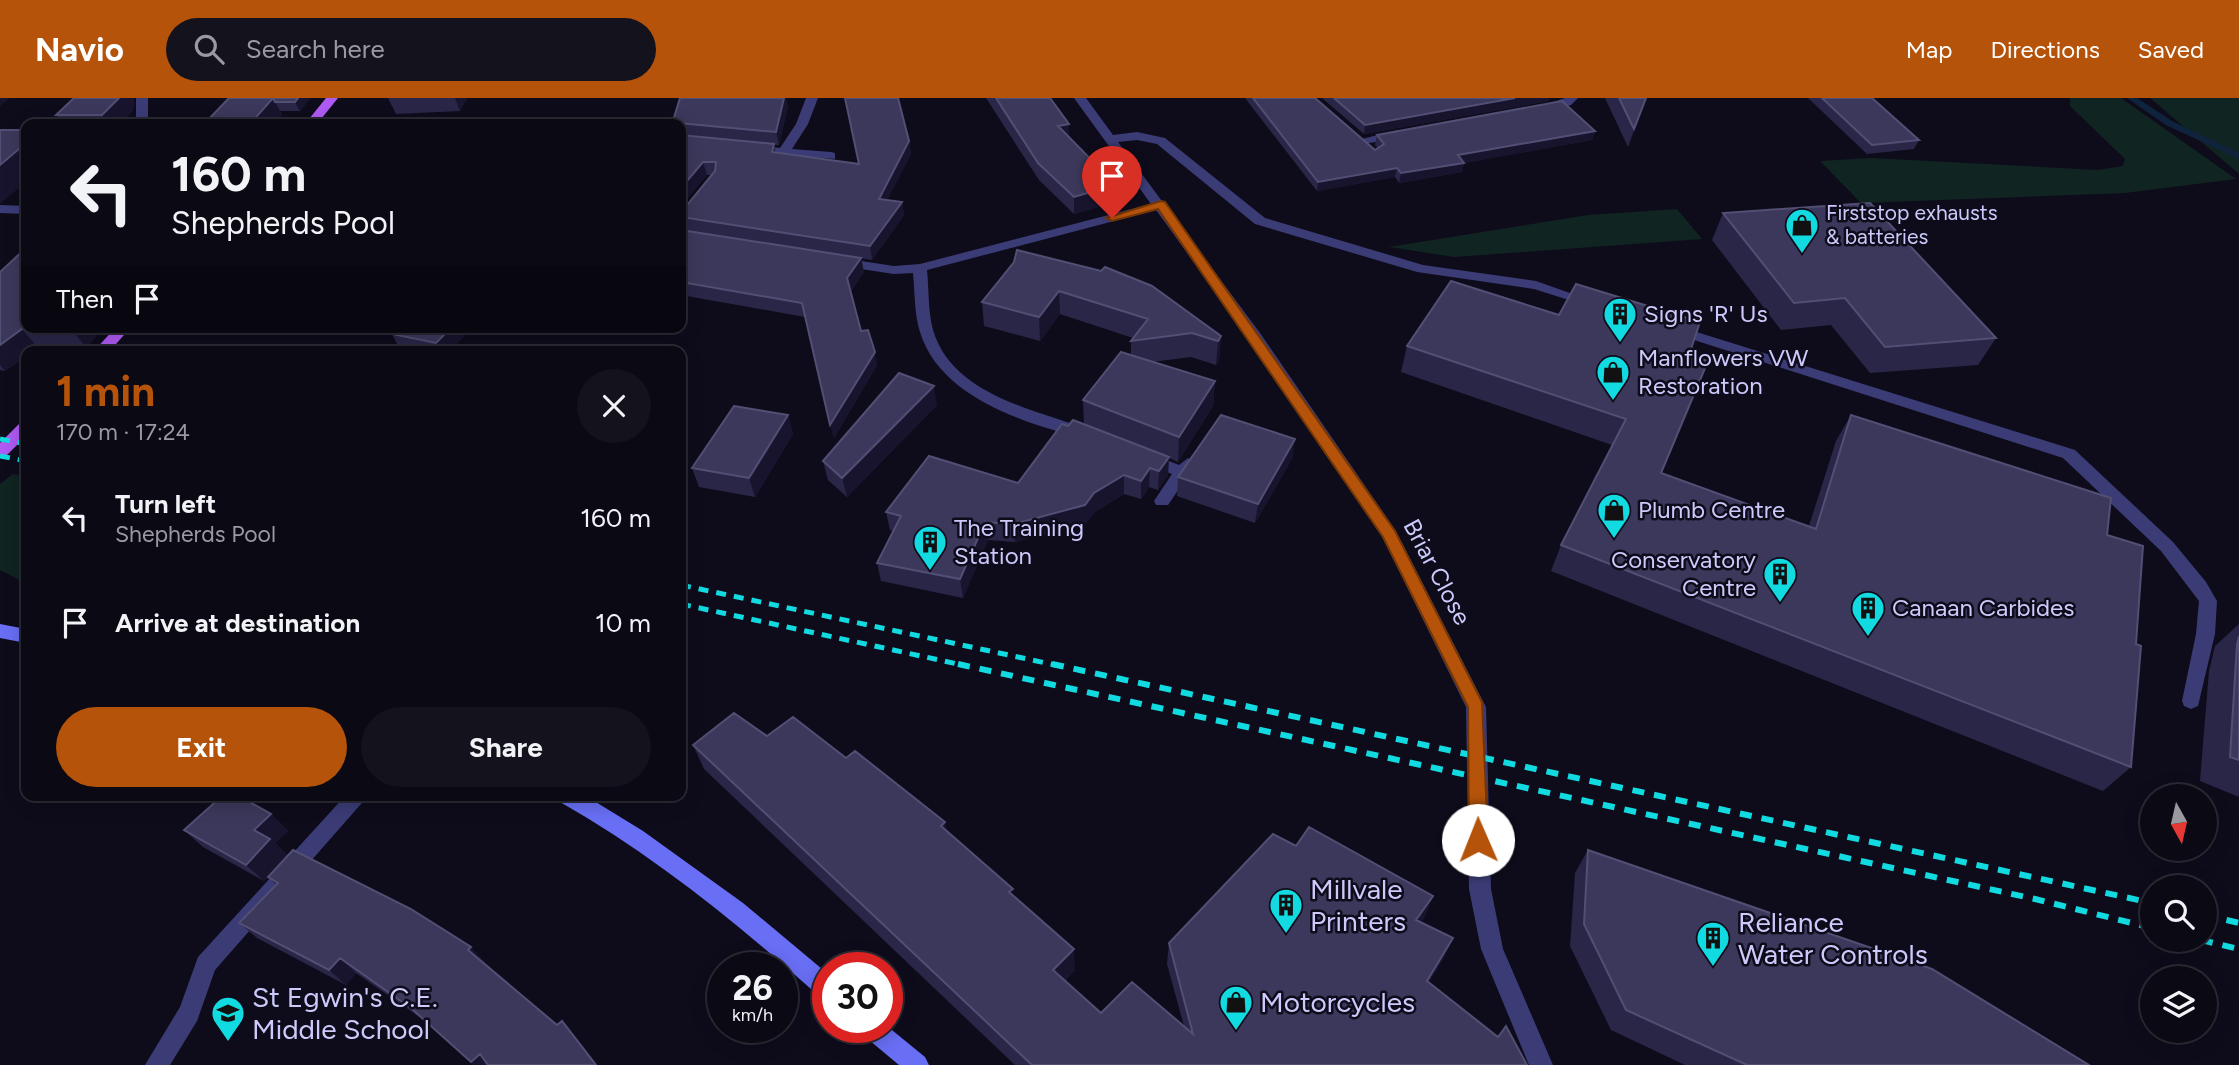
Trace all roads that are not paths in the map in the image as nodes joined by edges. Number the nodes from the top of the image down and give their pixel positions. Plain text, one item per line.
1 (142, 98) edge
2 (332, 98) edge
3 (812, 98) edge
4 (1080, 98) edge
5 (1572, 98) edge
6 (1527, 111) edge
7 (142, 119) edge
8 (315, 119) edge
9 (1418, 130) edge
10 (1109, 139) junction
11 (746, 148) edge
12 (785, 151) junction
13 (1374, 153) edge
14 (831, 156) dead end
15 (1161, 205) junction
16 (0, 209) edge
17 (21, 210) edge
18 (821, 259) edge
19 (920, 268) junction
20 (1604, 307) edge
21 (1657, 324) edge
22 (118, 333) edge
23 (106, 346) edge
24 (21, 432) edge
25 (1093, 437) edge
26 (0, 452) edge
27 (1131, 452) edge
28 (1196, 453) edge
29 (1182, 472) junction
30 (1162, 500) dead end
31 (0, 631) edge
32 (21, 635) edge
33 (2191, 701) dead end
34 (353, 801) edge
35 (576, 801) edge
36 (812, 975) edge
37 (890, 1043) edge
38 (157, 1065) edge
39 (917, 1065) edge
40 (1541, 1065) edge

1 - 7 street
2 - 8 main road
3 - 12 street
4 - 10 street, Briar Close
5 - 6 street
9 - 13 street
10 - 15 street, Briar Close
10 - 20 street
11 - 12 street
12 - 14 street
15 - 19 street
15 - 40 street, Briar Close
16 - 17 street
18 - 19 street
19 - 25 street
21 - 33 street
22 - 23 main road
24 - 26 main road
27 - 29 street
28 - 29 street
29 - 30 street
31 - 32 main road
34 - 38 street
35 - 36 main road
37 - 39 main road

